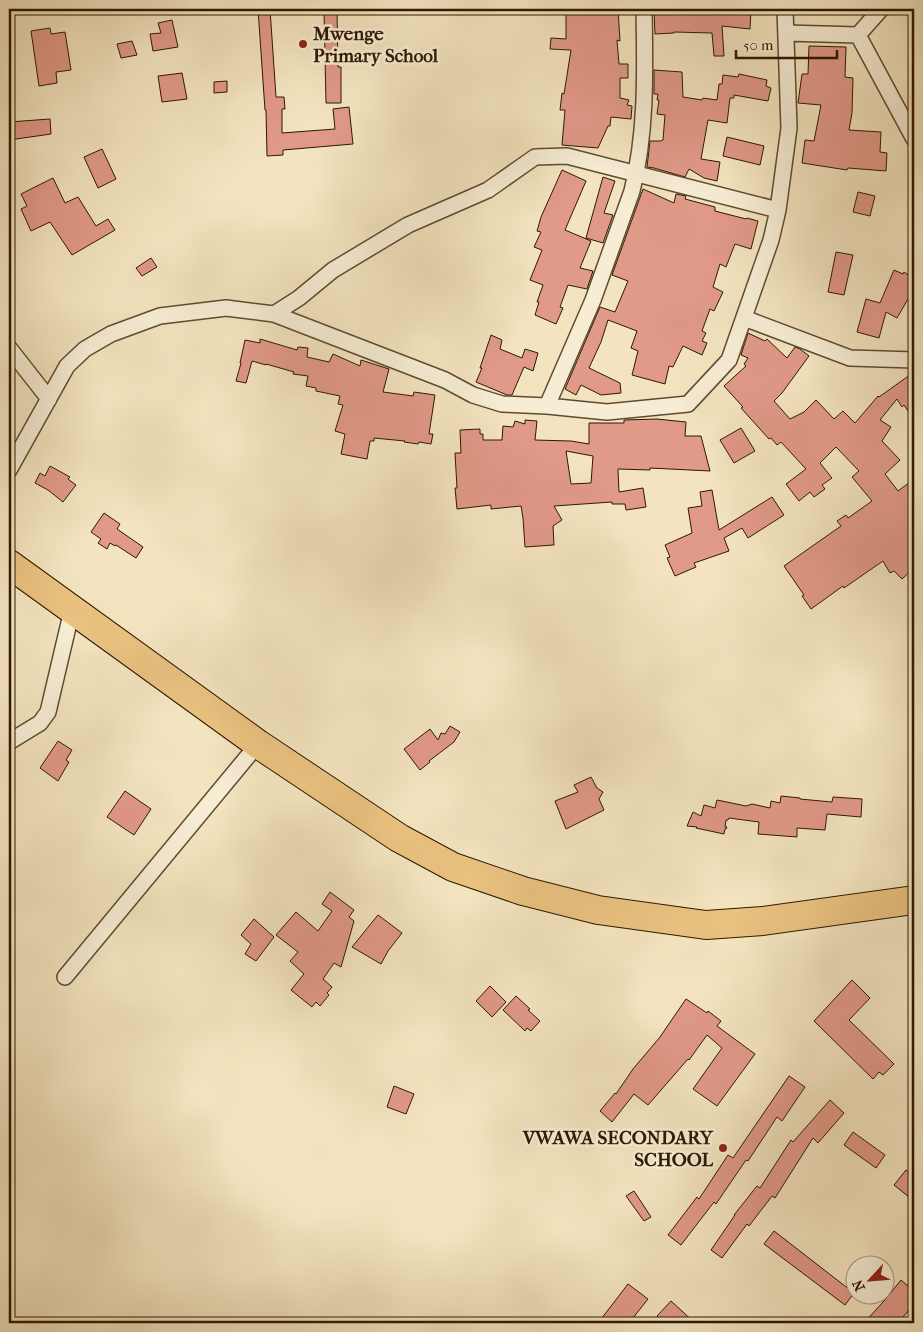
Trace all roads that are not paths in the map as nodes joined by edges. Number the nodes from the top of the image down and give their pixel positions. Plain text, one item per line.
1 (644, 9) edge
2 (785, 9) edge
3 (881, 9) edge
4 (786, 33) junction
5 (858, 35) junction
6 (914, 139) edge
7 (636, 174) junction
8 (778, 210) junction
9 (274, 314) junction
10 (744, 318) junction
11 (9, 348) edge
12 (914, 360) edge
13 (49, 399) junction
14 (546, 406) junction
15 (9, 470) edge
16 (9, 564) edge
17 (72, 610) junction
18 (9, 742) edge
19 (258, 744) junction
20 (914, 900) edge
21 (65, 977) dead end

1 - 7 street
2 - 4 street
3 - 5 street
4 - 5 street
4 - 8 street
5 - 6 street
7 - 8 street
7 - 9 street
7 - 14 street
8 - 10 street
9 - 13 street
9 - 14 street
10 - 12 street
10 - 14 street
11 - 13 street
13 - 15 street
16 - 17 highway
17 - 18 street
17 - 19 highway
19 - 20 highway
19 - 21 street

